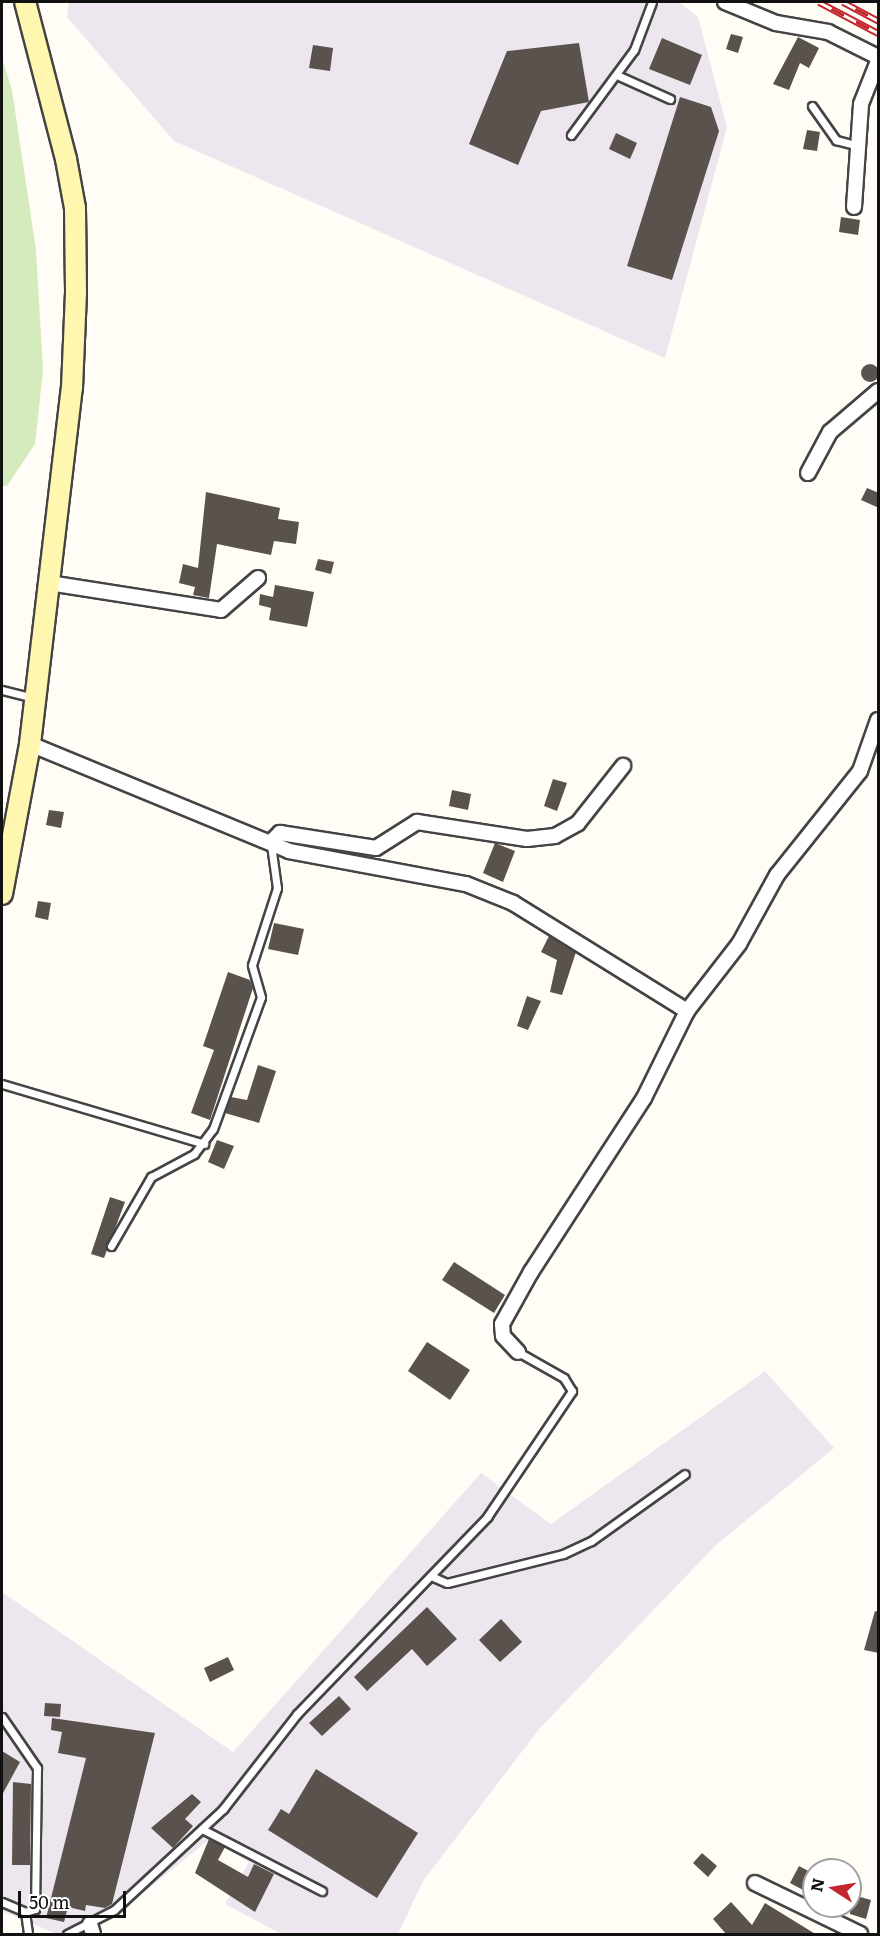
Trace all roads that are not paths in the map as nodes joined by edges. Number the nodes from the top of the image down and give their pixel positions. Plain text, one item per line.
1 (25, 2) edge
2 (652, 2) edge
3 (725, 2) edge
4 (879, 59) edge
5 (619, 76) junction
6 (670, 99) dead end
7 (812, 106) dead end
8 (571, 135) dead end
9 (859, 147) junction
10 (854, 207) dead end
11 (879, 391) edge
12 (808, 473) dead end
13 (258, 578) dead end
14 (49, 583) junction
15 (2, 690) edge
16 (34, 698) junction
17 (879, 720) edge
18 (30, 744) junction
19 (623, 766) dead end
20 (271, 842) junction
21 (2, 894) edge
22 (687, 1011) junction
23 (2, 1084) edge
24 (204, 1144) junction
25 (111, 1246) dead end
26 (518, 1352) joint
27 (685, 1474) dead end
28 (431, 1576) junction
29 (2, 1717) edge
30 (202, 1829) junction
31 (755, 1883) dead end
32 (322, 1891) dead end
33 (2, 1902) edge
34 (25, 1912) junction
35 (92, 1929) edge
36 (28, 1935) edge
37 (67, 1935) edge
38 (860, 1935) edge

1 - 14 street
2 - 5 lane
3 - 4 street
4 - 9 street
5 - 6 lane
5 - 8 lane
7 - 9 lane
9 - 10 street
11 - 12 street
13 - 14 street
14 - 16 street
15 - 16 lane
16 - 18 street
17 - 22 street
18 - 20 street
18 - 21 street
19 - 20 street
20 - 22 street
20 - 24 lane
22 - 26 street
23 - 24 lane
24 - 25 lane
26 - 28 lane
27 - 28 lane
28 - 30 lane
29 - 34 lane
30 - 32 lane
30 - 35 lane
31 - 38 street
33 - 34 lane
34 - 36 lane
35 - 37 lane

